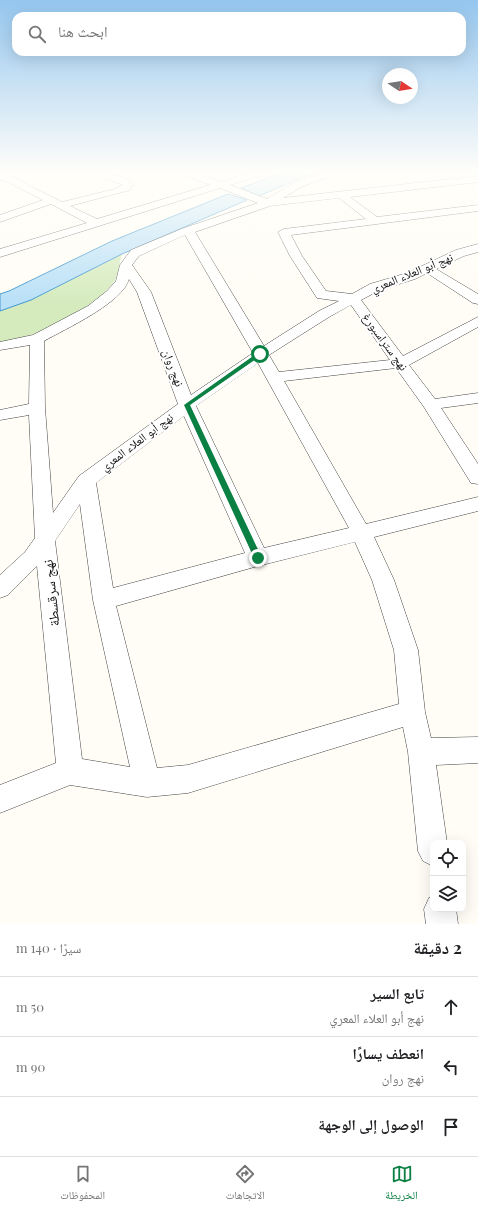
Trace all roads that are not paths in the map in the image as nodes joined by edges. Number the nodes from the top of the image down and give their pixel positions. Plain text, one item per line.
1 (85, 217) edge
2 (116, 217) edge
3 (226, 217) edge
4 (370, 217) edge
5 (399, 217) edge
6 (374, 220) junction
7 (96, 223) junction
8 (188, 230) junction
9 (478, 248) edge
10 (0, 253) edge
11 (126, 265) junction
12 (428, 269) junction
13 (353, 298) junction
14 (478, 300) edge
15 (478, 321) edge
16 (37, 339) junction
17 (0, 346) edge
18 (260, 354) junction
19 (401, 364) junction
20 (274, 377) junction
21 (478, 398) edge
22 (187, 405) junction
23 (431, 405) junction
24 (37, 408) junction
25 (0, 415) edge
26 (478, 478) edge
27 (86, 480) junction
28 (478, 504) edge
29 (362, 534) junction
30 (45, 540) junction
31 (258, 558) junction
32 (0, 589) edge
33 (104, 600) junction
34 (412, 712) junction
35 (478, 750) edge
36 (420, 752) junction
37 (70, 771) junction
38 (147, 783) junction
39 (0, 799) edge
40 (432, 840) edge
41 (440, 912) edge
42 (442, 924) edge

1 - 7 street
2 - 7 street
3 - 8 street
4 - 6 street
5 - 6 street
6 - 13 street
7 - 10 street
8 - 11 street
8 - 18 street
9 - 12 street, نهج أبو العلاء المعري
11 - 16 street
11 - 22 street, نهج روان
12 - 13 street, نهج أبو العلاء المعري
12 - 14 street
13 - 18 street, نهج أبو العلاء المعري
13 - 19 street, نهج ستراسبورغ
15 - 19 street
16 - 17 street
16 - 24 street, نهج سرقسطة
18 - 20 street
18 - 22 street, نهج أبو العلاء المعري
19 - 20 street
19 - 23 street, نهج ستراسبورغ
20 - 29 street
21 - 23 street
22 - 27 street, نهج أبو العلاء المعري
22 - 31 street, نهج روان
23 - 26 street, نهج ستراسبورغ
24 - 25 street
24 - 30 street, نهج سرقسطة
27 - 30 street, نهج أبو العلاء المعري
27 - 33 street
28 - 29 street
29 - 31 street
29 - 34 street
30 - 32 street, نهج أبو العلاء المعري
30 - 37 street, نهج سرقسطة
31 - 33 street
33 - 38 street
34 - 36 street
34 - 38 street
35 - 36 street
36 - 40 street
37 - 38 street
37 - 39 street
41 - 42 street

